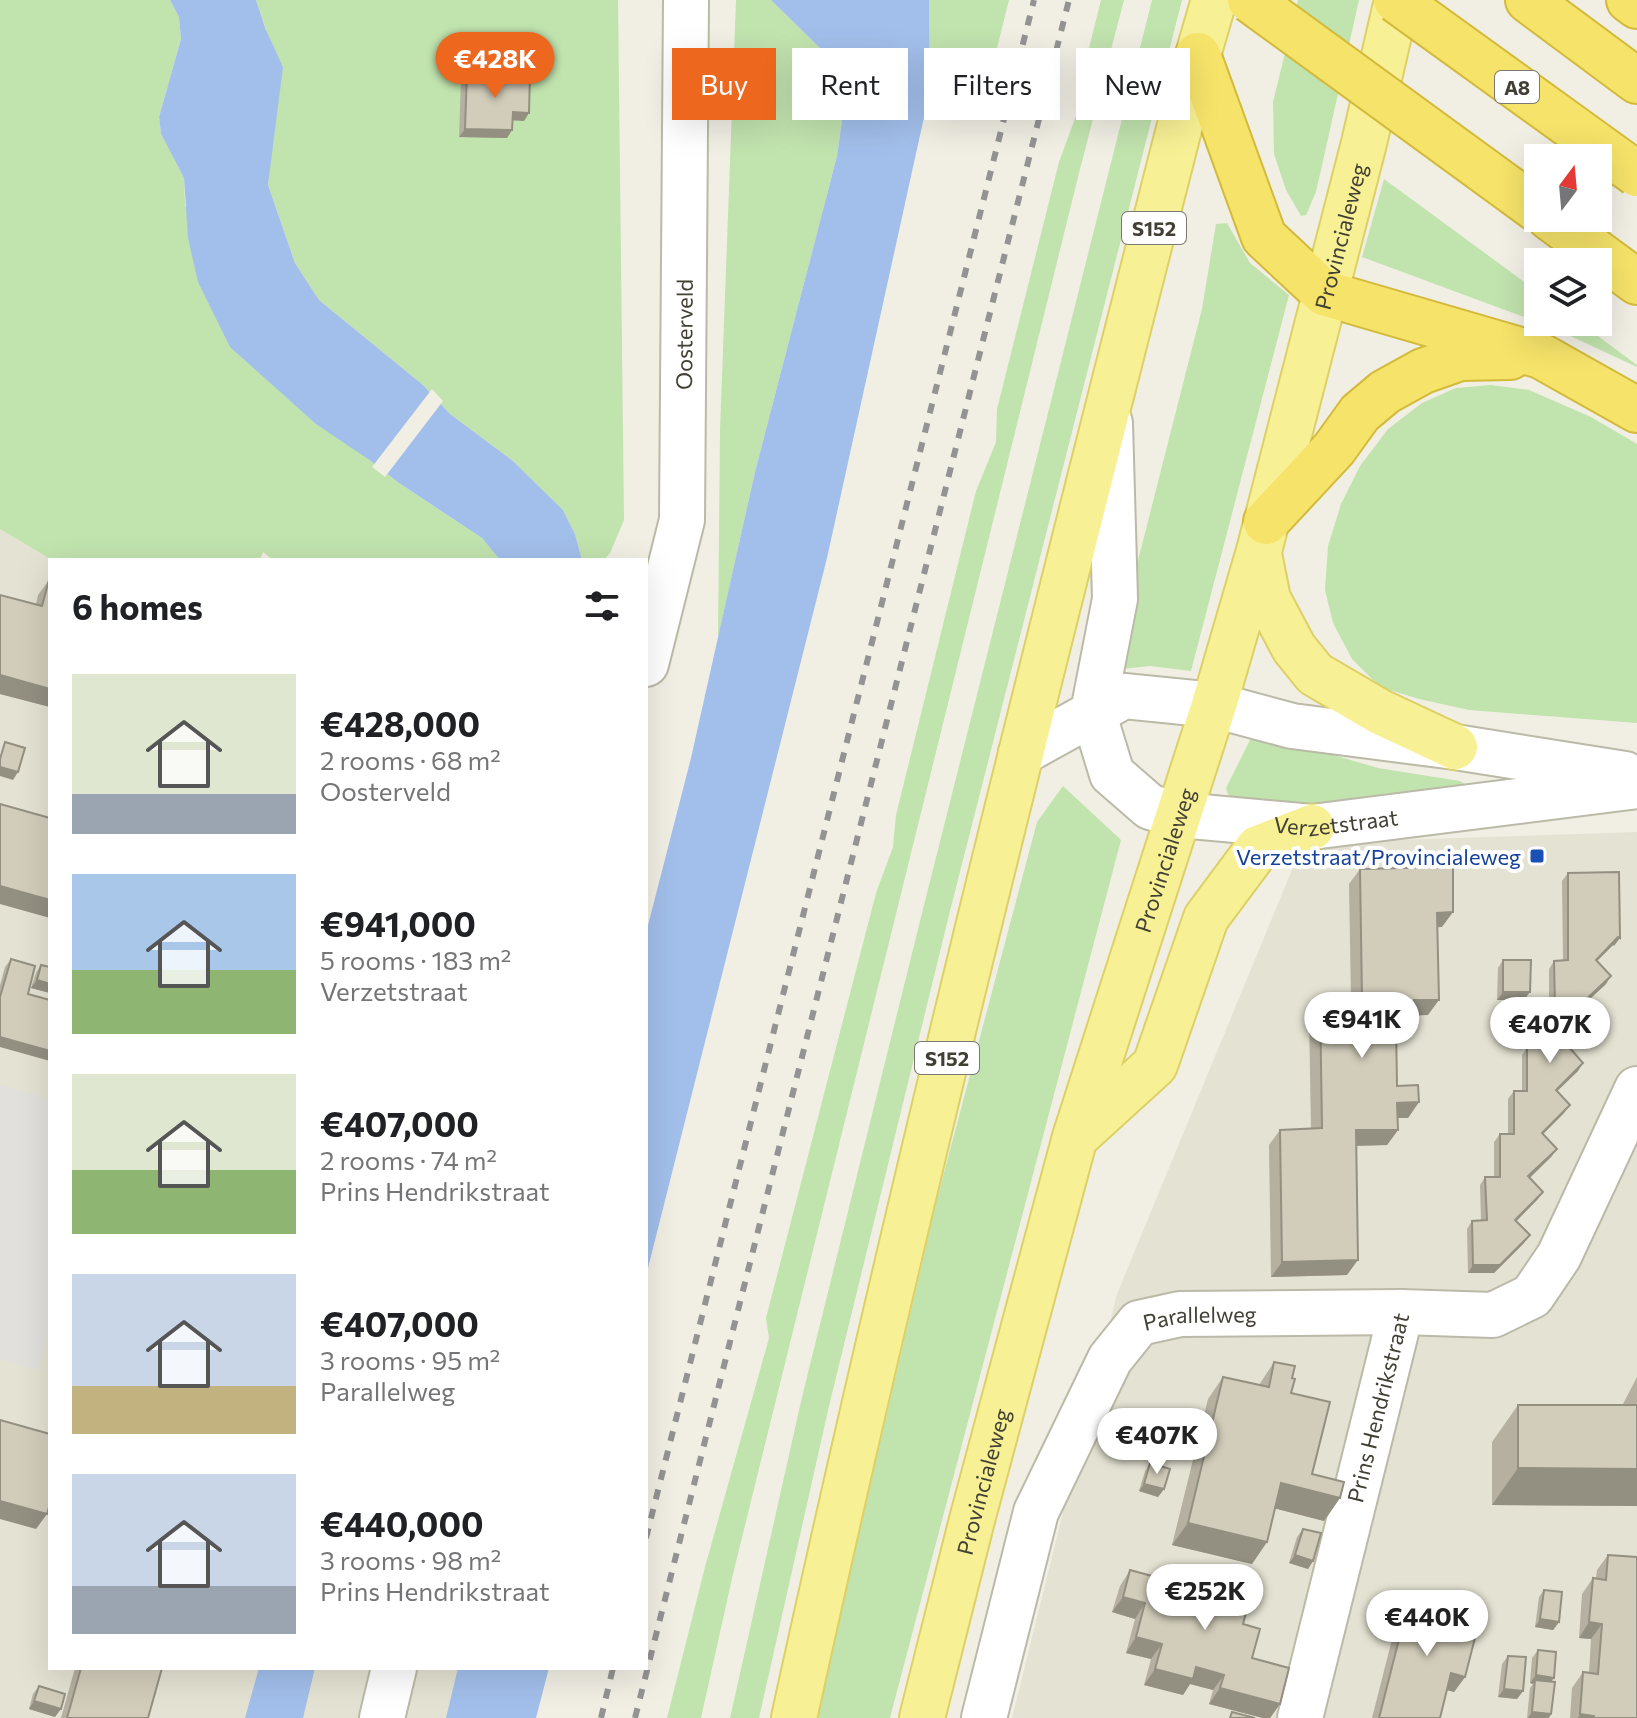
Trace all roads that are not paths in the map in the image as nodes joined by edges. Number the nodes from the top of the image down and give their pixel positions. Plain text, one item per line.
1 (686, 0) edge
2 (1214, 0) edge
3 (1250, 0) edge
4 (1396, 0) edge
5 (1528, 0) edge
6 (1629, 0) edge
7 (1637, 6) edge
8 (1198, 55) junction
9 (1637, 81) edge
10 (1637, 174) edge
11 (1524, 200) edge
12 (1569, 232) edge
13 (1637, 282) edge
14 (1324, 293) junction
15 (1541, 356) junction
16 (1109, 401) junction
17 (1637, 410) edge
18 (1262, 536) junction
19 (648, 656) edge
20 (1214, 705) junction
21 (1093, 712) junction
22 (1455, 747) junction
23 (1021, 753) junction
24 (1637, 776) edge
25 (1637, 786) edge
26 (1180, 815) junction
27 (1312, 827) junction
28 (1637, 1089) edge
29 (1075, 1137) junction
30 (1401, 1312) junction
31 (394, 1670) edge
32 (382, 1718) edge
33 (794, 1718) edge
34 (922, 1718) edge
35 (984, 1718) edge
36 (1300, 1718) edge

1 - 19 street, Oosterveld
2 - 8 main road, S152
3 - 11 highway, bridge
4 - 10 highway, A8, bridge
4 - 14 main road, Provincialeweg
5 - 9 highway
6 - 7 highway
8 - 14 highway
8 - 16 main road, S152
12 - 13 highway
14 - 15 highway
14 - 18 main road, Provincialeweg
15 - 17 highway
15 - 18 highway
16 - 21 street, Verzetstraat
16 - 23 main road, S152
18 - 20 main road, Provincialeweg
18 - 22 main road
20 - 21 street
20 - 22 street
20 - 26 main road, Provincialeweg
21 - 23 street
21 - 26 street, Verzetstraat
22 - 24 street
23 - 33 main road, S152
25 - 27 street, Verzetstraat
26 - 27 street, Verzetstraat
26 - 29 main road, Provincialeweg
27 - 29 main road
28 - 30 street, Prins Hendrikstraat
29 - 34 main road, Provincialeweg
30 - 35 street, Parallelweg
30 - 36 street, Prins Hendrikstraat
31 - 32 street

